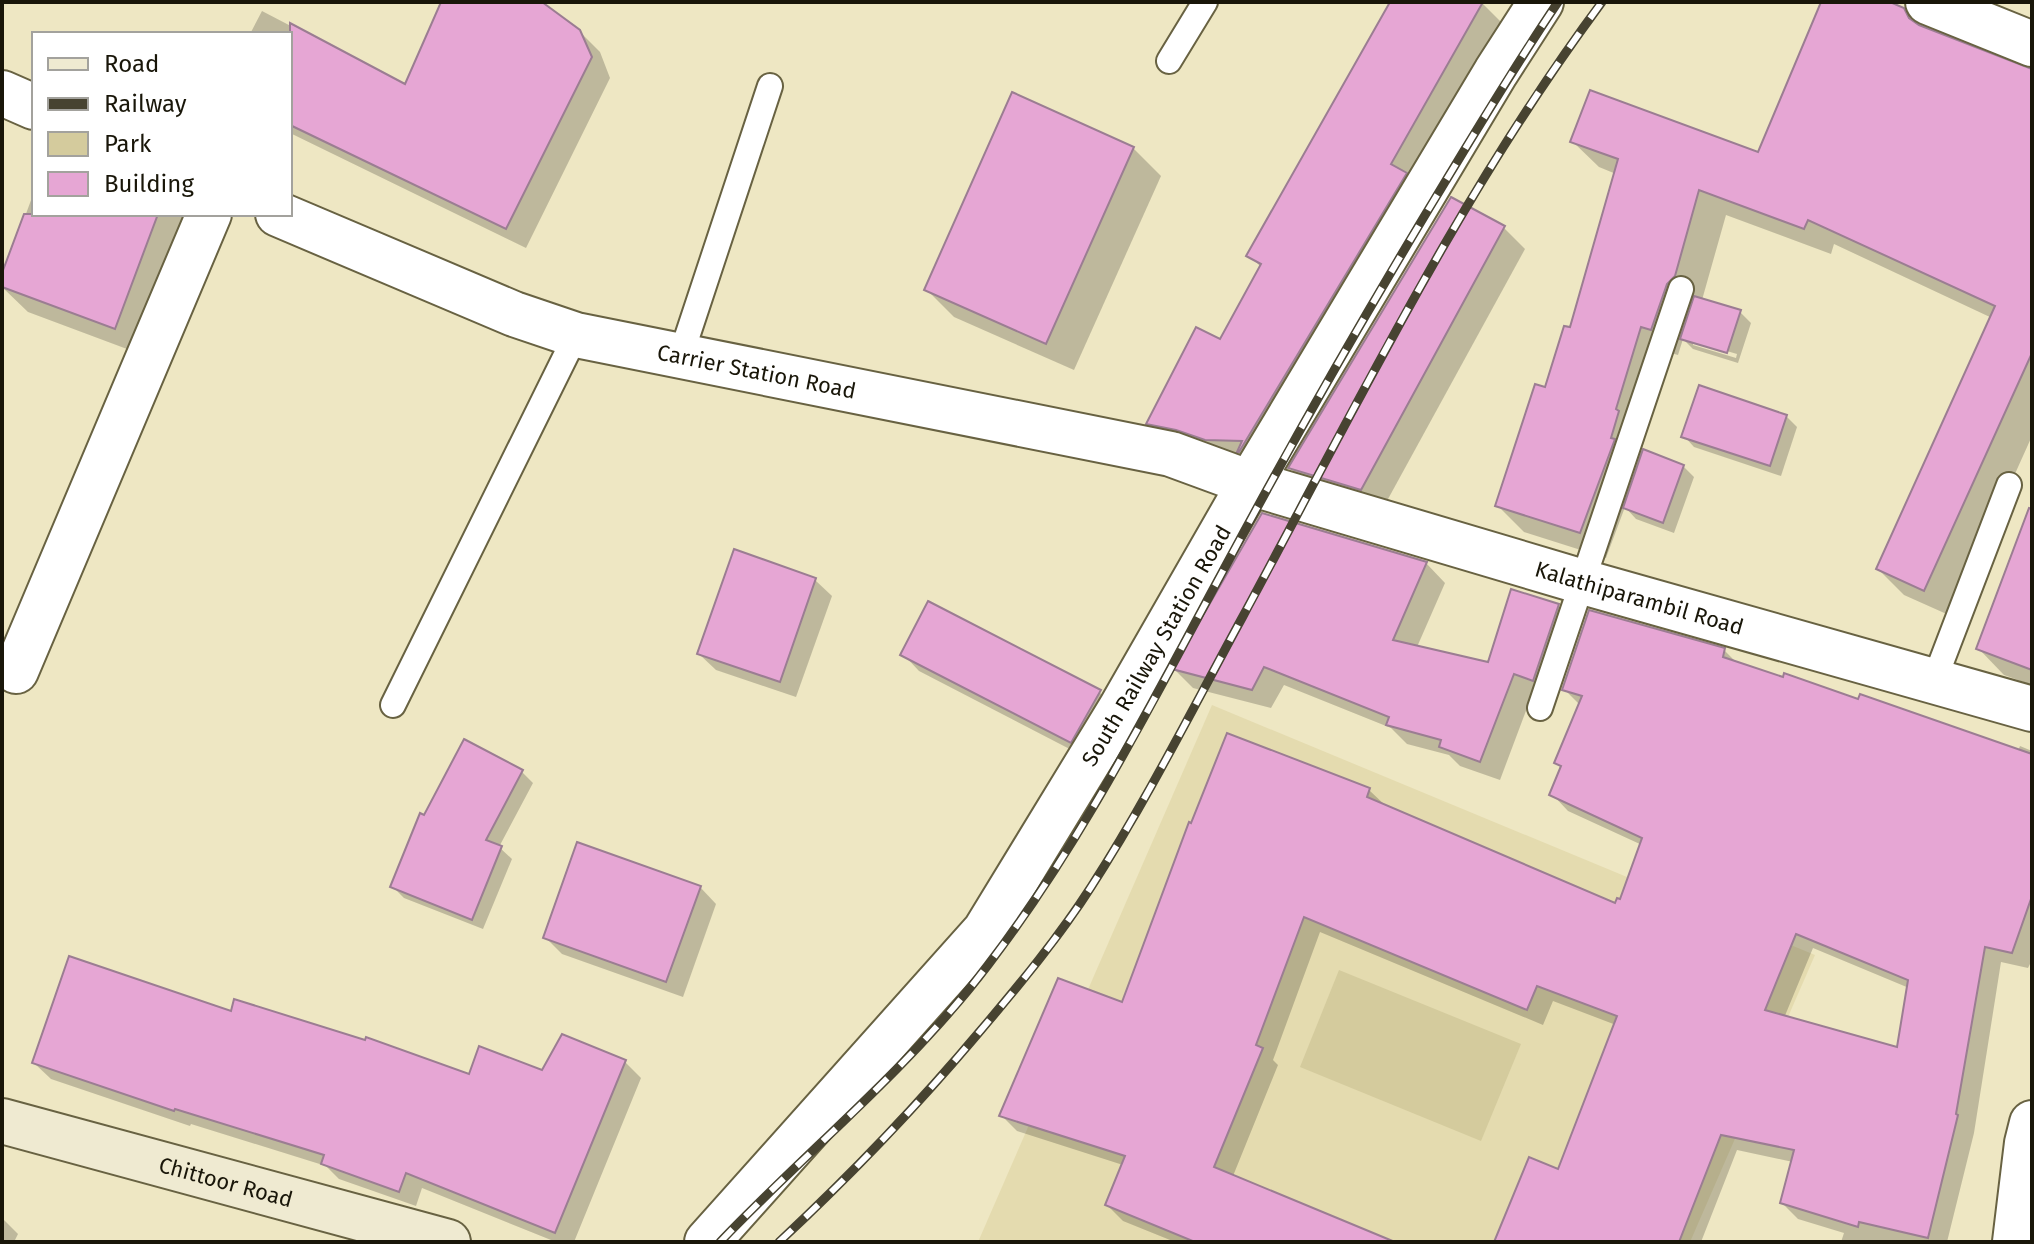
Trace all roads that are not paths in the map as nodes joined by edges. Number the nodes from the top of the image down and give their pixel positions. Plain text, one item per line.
1 (1205, 2) edge
2 (1541, 2) edge
3 (1928, 2) edge
4 (2032, 44) edge
5 (1169, 61) dead end
6 (770, 86) dead end
7 (2, 93) edge
8 (32, 106) edge
9 (208, 216) edge
10 (283, 216) edge
11 (1681, 289) dead end
12 (576, 335) junction
13 (681, 355) junction
14 (1250, 483) junction
15 (2009, 485) dead end
16 (1583, 582) junction
17 (16, 671) dead end
18 (1934, 681) junction
19 (393, 705) dead end
20 (1540, 708) dead end
21 (2032, 709) edge
22 (2, 1121) edge
23 (2032, 1123) edge
24 (448, 1242) edge
25 (707, 1242) edge
26 (2015, 1242) edge

1 - 5 lane
2 - 14 street, South Railway Station Road
3 - 4 street
6 - 13 lane
7 - 8 street
9 - 17 street
10 - 12 street, Carrier Station Road
11 - 16 lane
12 - 13 street, Carrier Station Road
12 - 19 lane
13 - 14 street, Carrier Station Road
14 - 16 street, Kalathiparambil Road
14 - 25 street, South Railway Station Road
15 - 18 lane
16 - 18 street, Kalathiparambil Road
16 - 20 lane
18 - 21 street, Kalathiparambil Road
22 - 24 main road, Chittoor Road
23 - 26 street

